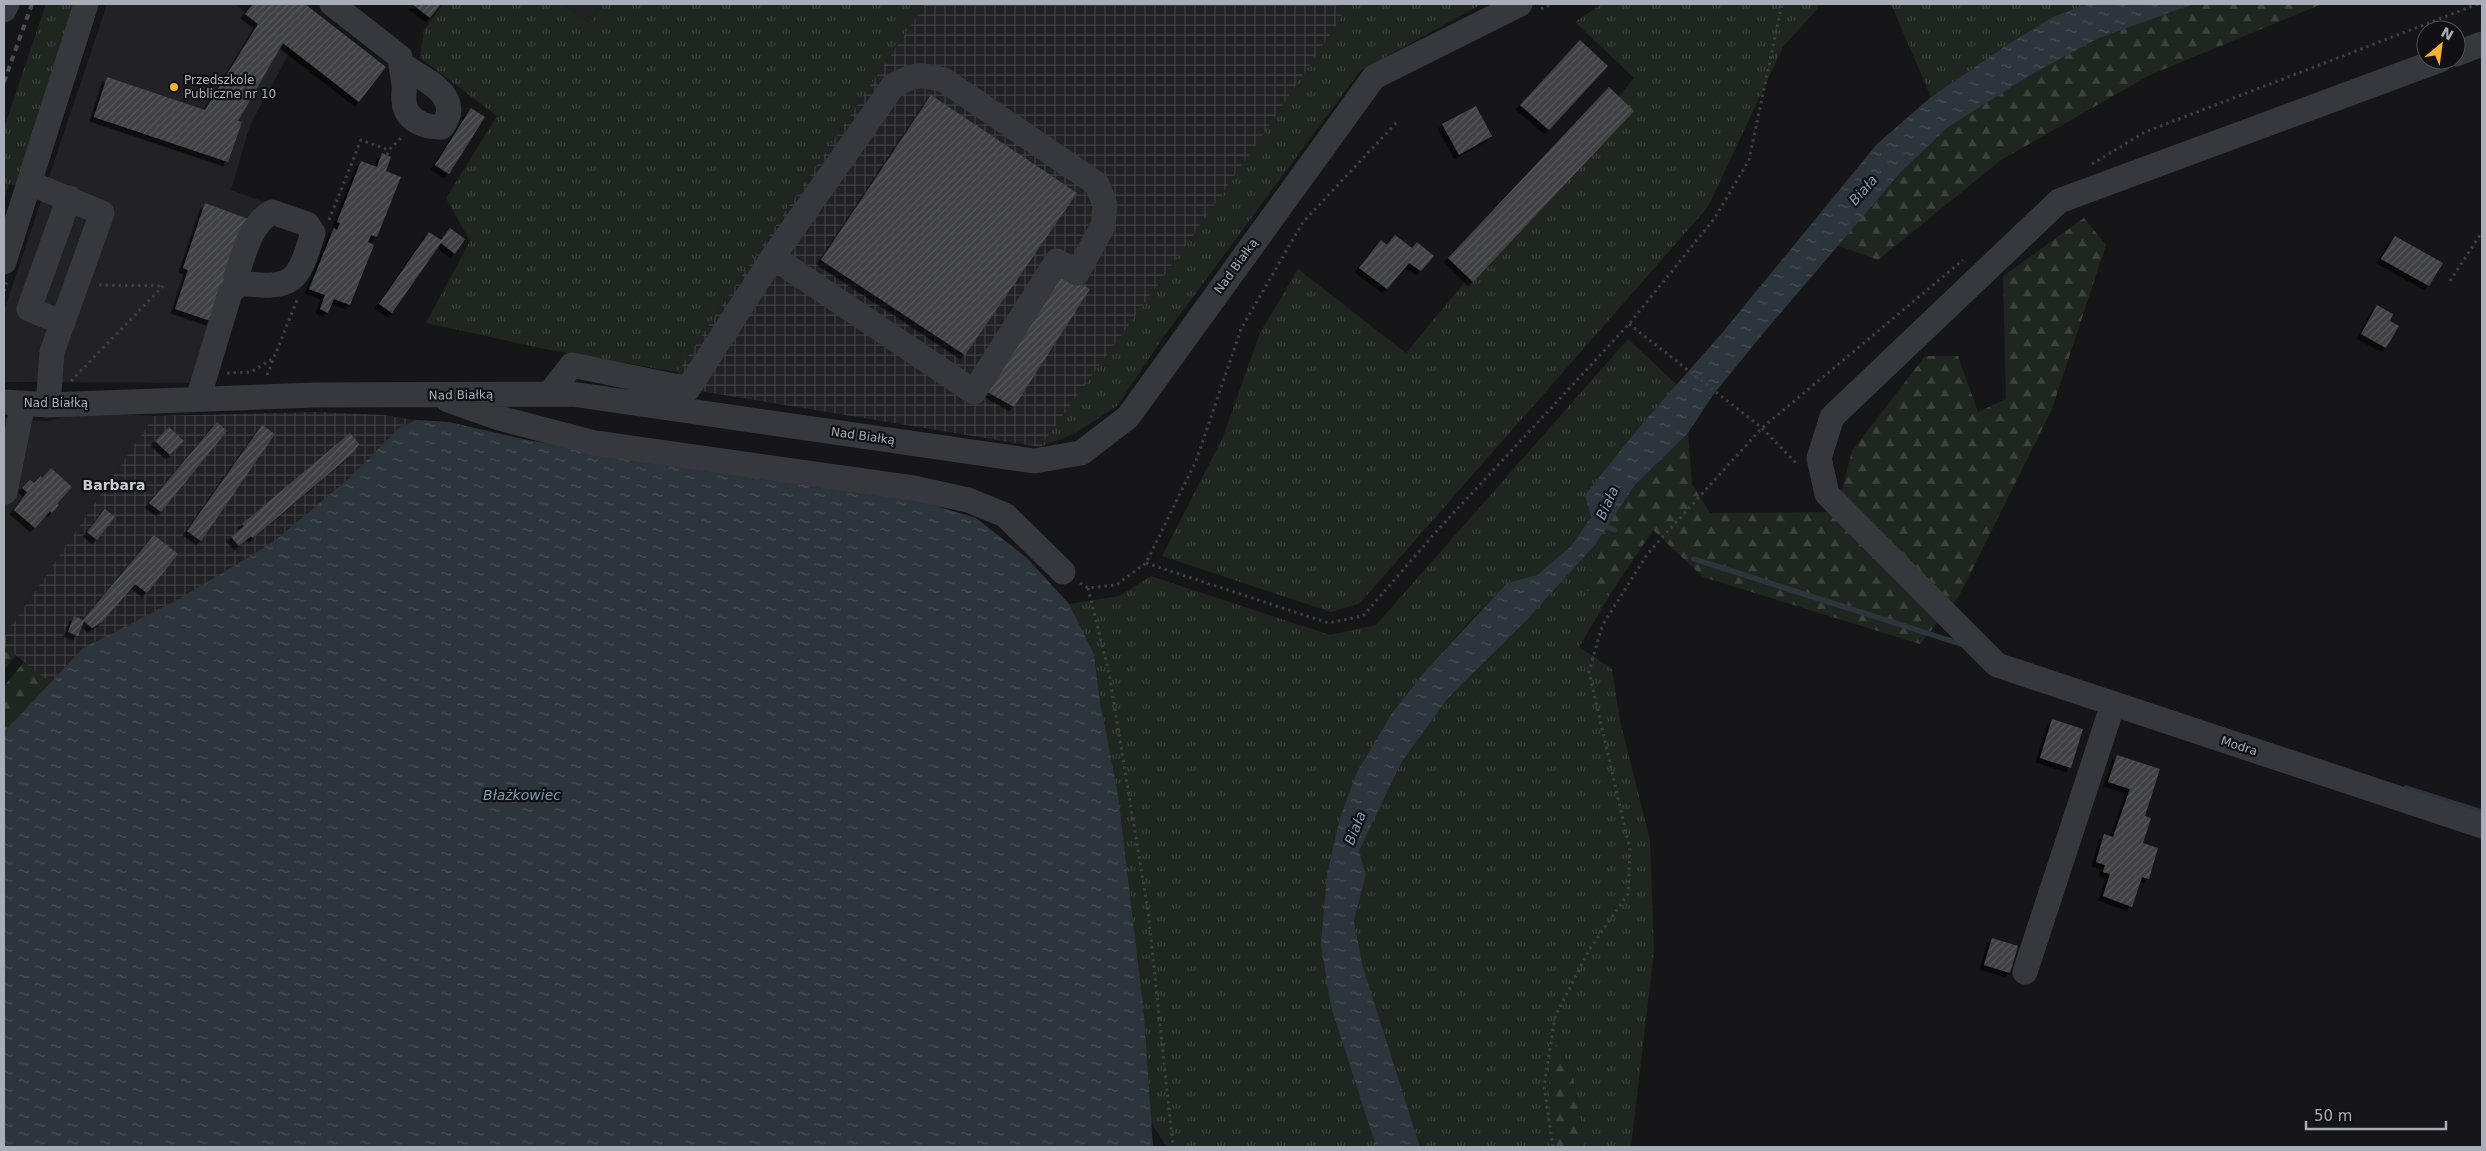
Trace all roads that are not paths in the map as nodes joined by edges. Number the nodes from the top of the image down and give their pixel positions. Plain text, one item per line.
1 (7, 4) edge
2 (86, 4) edge
3 (332, 4) edge
4 (1527, 8) edge
5 (4, 10) edge
6 (2482, 44) edge
7 (2466, 50) edge
8 (400, 64) dead end
9 (2416, 69) edge
10 (30, 183) junction
11 (69, 198) junction
12 (773, 257) junction
13 (4, 262) edge
14 (240, 283) dead end
15 (63, 322) junction
16 (550, 393) junction
17 (437, 396) junction
18 (198, 400) junction
19 (13, 403) edge
20 (48, 405) junction
21 (5, 492) dead end
22 (1063, 572) road end
23 (2113, 704) junction
24 (2482, 826) edge
25 (2025, 972) dead end

1 - 5 street
2 - 10 street
3 - 8 street
4 - 16 street, Nad Białką
6 - 7 street
9 - 23 street, Modra
10 - 11 street
10 - 13 street
11 - 15 street
11 - 15 street
12 - 12 street
12 - 16 street
14 - 18 street
15 - 20 street
16 - 17 street, Nad Białką
17 - 18 street, Nad Białką
17 - 22 street
18 - 20 street, Nad Białką
19 - 20 street, Nad Białką
19 - 21 street
23 - 24 street, Modra
23 - 25 street

